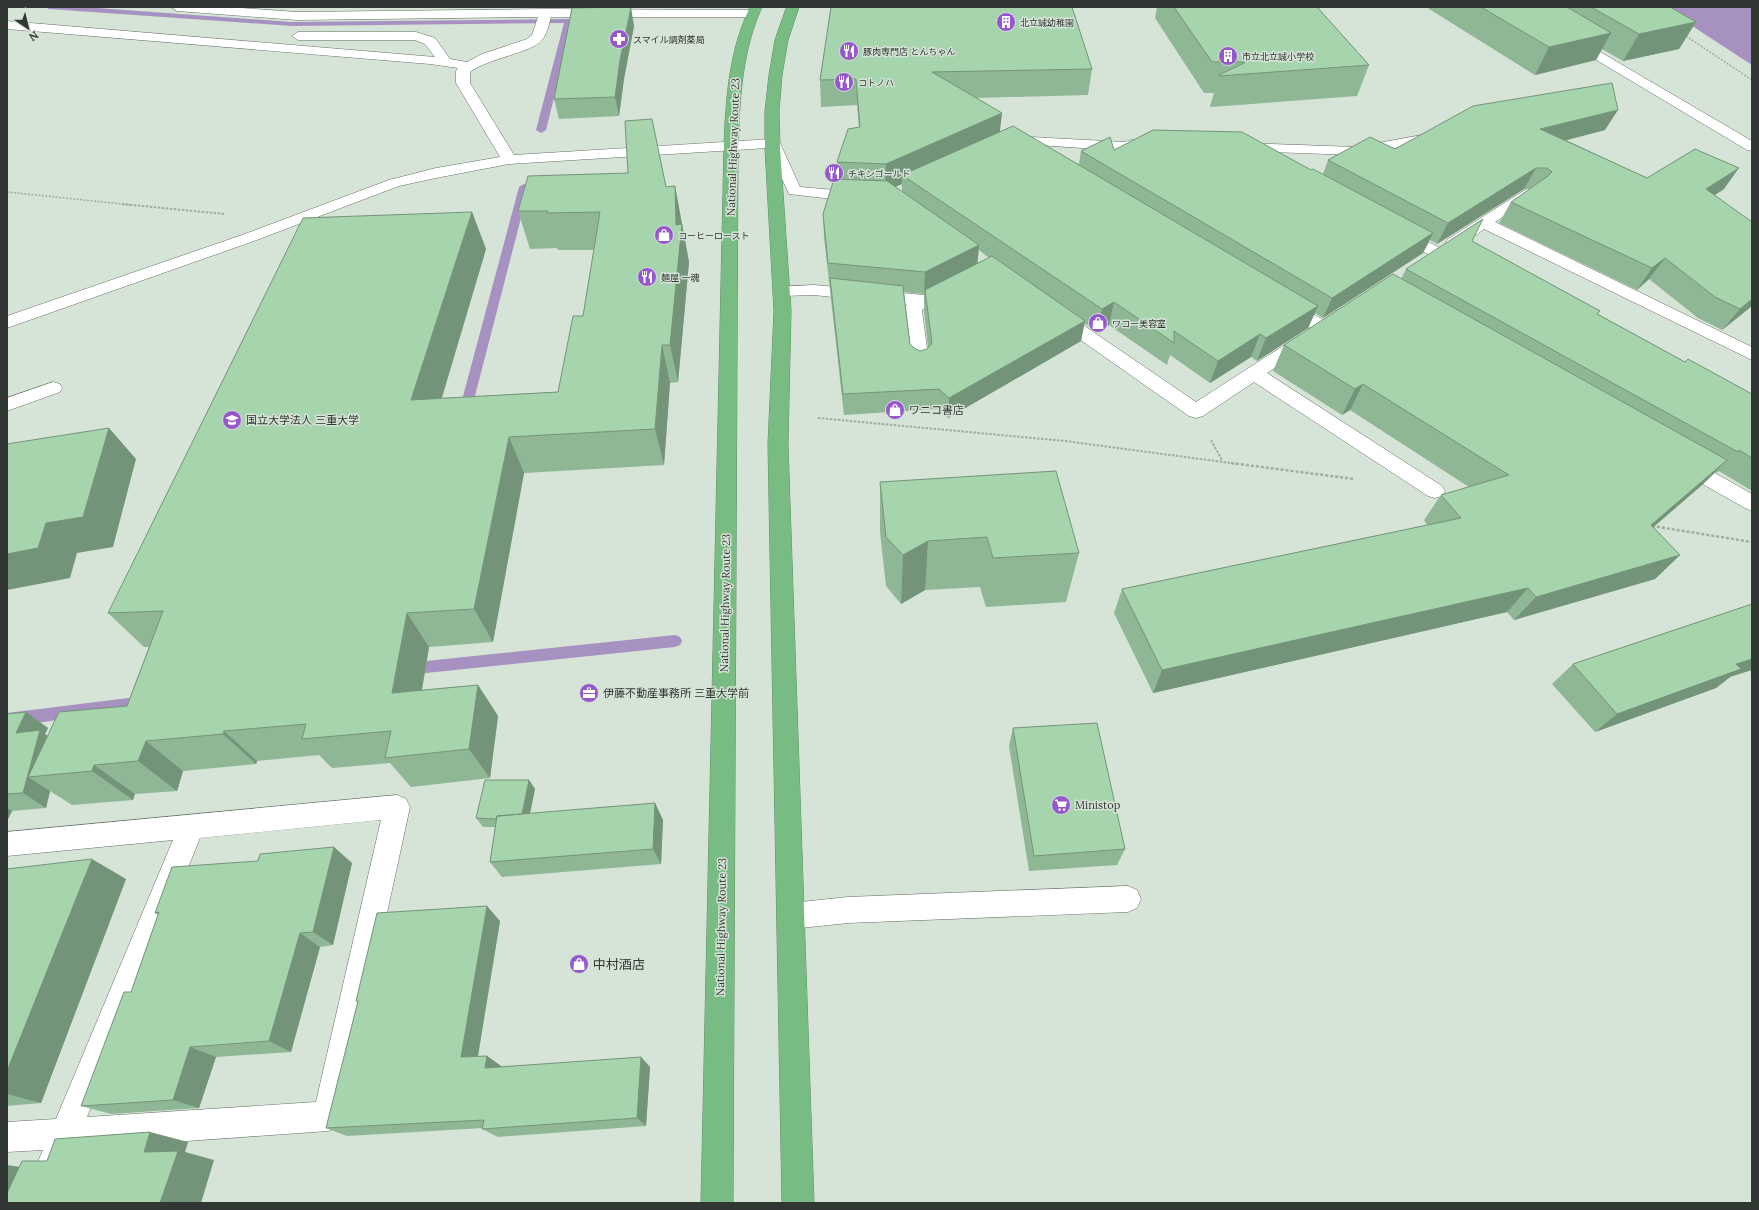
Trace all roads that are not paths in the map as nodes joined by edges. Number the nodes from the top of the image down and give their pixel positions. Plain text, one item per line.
1 (177, 7) edge
2 (794, 7) edge
3 (205, 8) edge
4 (754, 10) edge
5 (419, 11) edge
6 (7, 15) edge
7 (544, 18) junction
8 (7, 25) edge
9 (1559, 31) edge
10 (446, 63) junction
11 (469, 66) junction
12 (1422, 139) edge
13 (773, 142) junction
14 (731, 145) junction
15 (1164, 145) edge
16 (1228, 147) edge
17 (1752, 147) edge
18 (1243, 148) junction
19 (1039, 157) edge
20 (509, 160) junction
21 (1271, 163) edge
22 (1530, 193) edge
23 (876, 198) edge
24 (1484, 223) junction
25 (1390, 227) edge
26 (782, 291) junction
27 (945, 291) edge
28 (1270, 295) edge
29 (925, 301) junction
30 (1042, 305) edge
31 (7, 322) edge
32 (1752, 354) edge
33 (920, 364) edge
34 (1254, 373) junction
35 (53, 388) dead end
36 (7, 405) edge
37 (1669, 456) edge
38 (1435, 491) dead end
39 (1752, 503) edge
40 (192, 826) junction
41 (7, 844) edge
42 (1128, 899) dead end
43 (791, 916) junction
44 (65, 1134) junction
45 (7, 1137) edge
46 (36, 1203) edge
47 (717, 1203) edge
48 (798, 1203) edge

1 - 3 street
2 - 13 highway
3 - 5 street
4 - 7 street
4 - 14 highway, National Highway Route 23
5 - 7 street
6 - 10 street
7 - 11 street
8 - 10 street
9 - 17 street
10 - 11 street
11 - 20 street
12 - 18 street
13 - 14 street
13 - 23 street
13 - 26 highway
14 - 20 street
14 - 47 highway, National Highway Route 23
15 - 19 street
16 - 18 street
18 - 21 street
20 - 31 street
22 - 24 street
24 - 25 street
24 - 32 street
26 - 29 street
26 - 43 highway
27 - 29 street
28 - 34 street
29 - 33 street
30 - 34 street
34 - 38 street
35 - 36 street
37 - 39 street
40 - 41 street
40 - 44 street
40 - 44 street
42 - 43 street
43 - 48 highway
44 - 45 street
44 - 46 street

